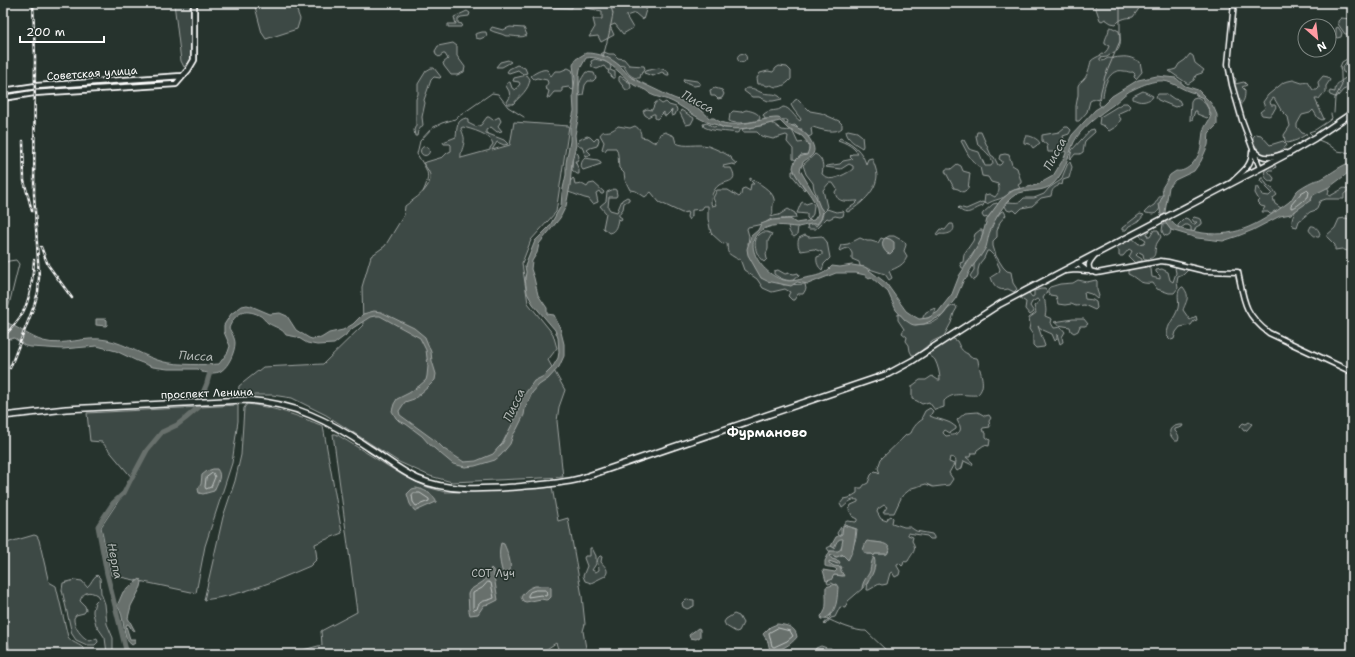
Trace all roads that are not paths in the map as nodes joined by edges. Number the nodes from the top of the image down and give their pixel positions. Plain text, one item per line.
1 (194, 3) edge
2 (1234, 3) edge
3 (182, 76) junction
4 (3, 91) edge
5 (3, 98) edge
6 (1352, 113) edge
7 (1252, 147) junction
8 (1291, 152) junction
9 (1260, 168) junction
10 (1230, 184) junction
11 (1097, 253) junction
12 (1077, 263) junction
13 (1091, 272) junction
14 (1058, 273) junction
15 (1352, 372) edge
16 (3, 416) edge

1 - 3 main road
2 - 7 street
3 - 4 main road, Советская улица
3 - 5 main road, Советская улица
6 - 8 main road, проспект Ленина
7 - 8 street
7 - 9 street
7 - 10 street
8 - 9 main road, проспект Ленина
9 - 10 main road, проспект Ленина
10 - 11 main road, проспект Ленина
11 - 12 main road, проспект Ленина
11 - 13 street
12 - 13 street
12 - 14 main road, проспект Ленина
13 - 14 street
13 - 15 street
14 - 16 main road, проспект Ленина

